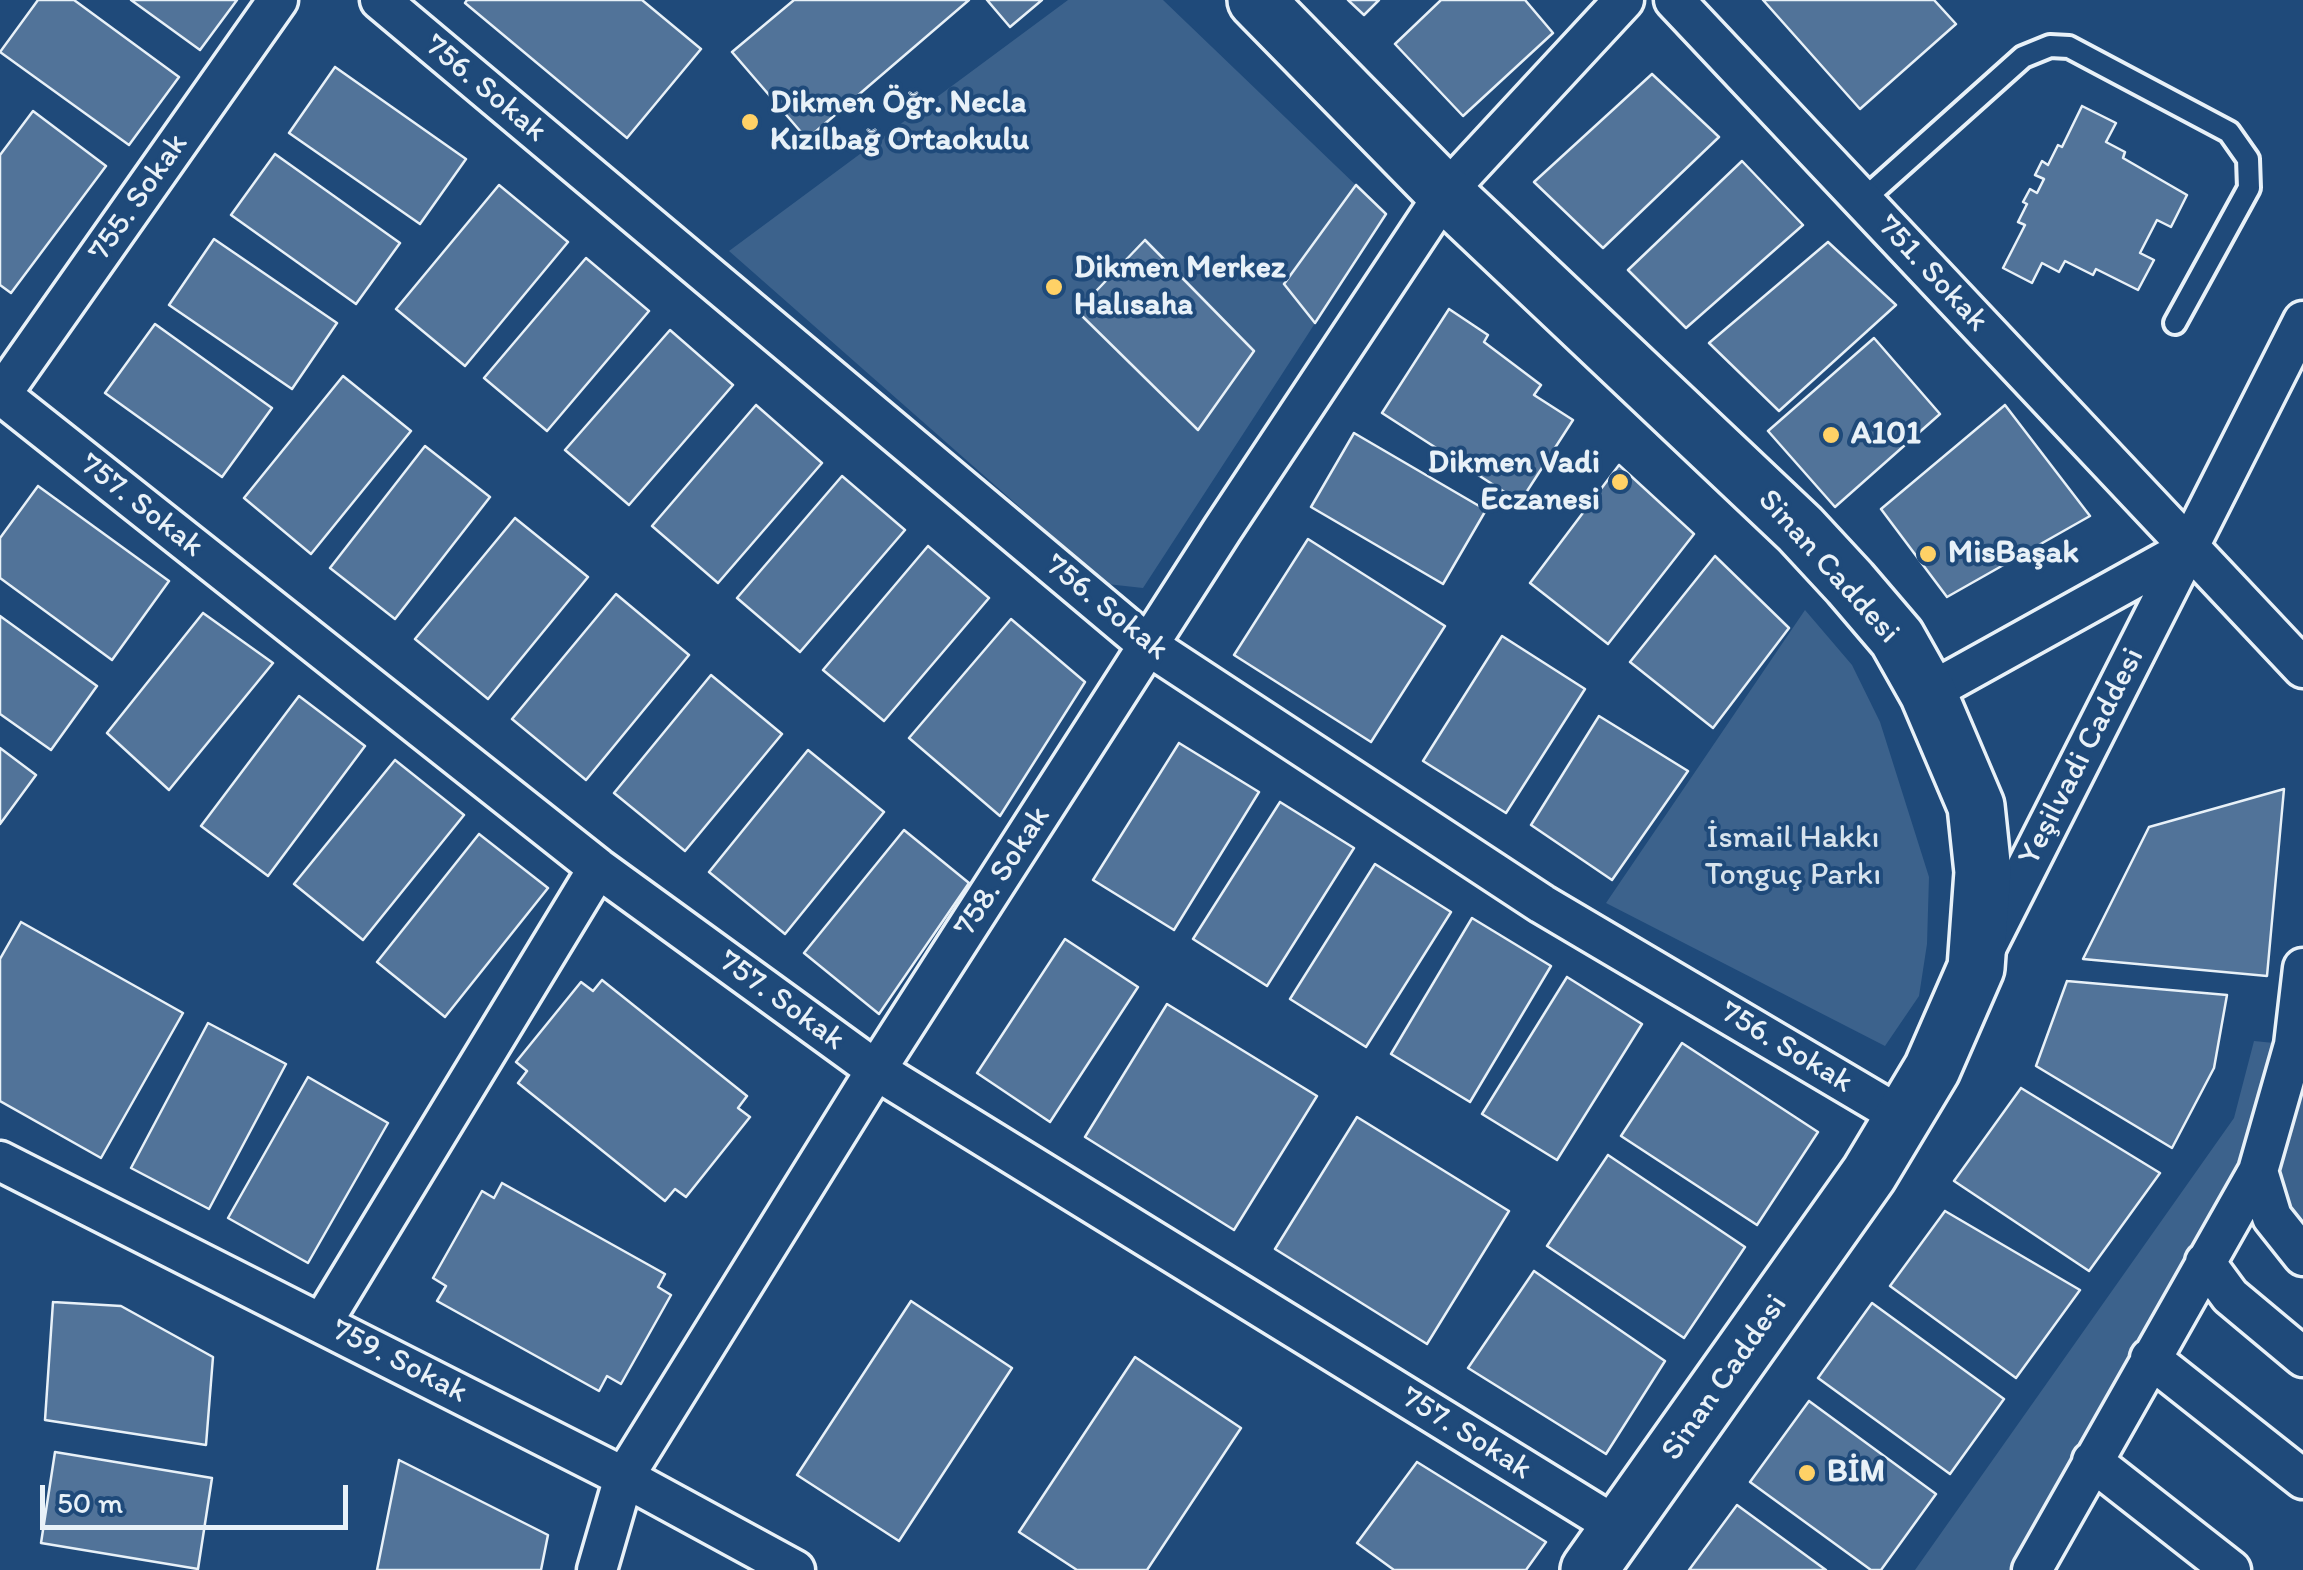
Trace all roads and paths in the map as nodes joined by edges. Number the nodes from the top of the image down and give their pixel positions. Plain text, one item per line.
1 (278, 0) edge
2 (380, 0) edge
3 (1256, 0) edge
4 (1624, 0) edge
5 (1674, 0) edge
6 (1445, 192) junction
7 (1863, 200) junction
8 (2303, 321) edge
9 (2174, 323) dead end
10 (0, 395) edge
11 (2192, 547) junction
12 (1149, 646) junction
13 (2303, 668) edge
14 (1928, 693) junction
15 (598, 868) junction
16 (1976, 968) junction
17 (2303, 968) edge
18 (876, 1070) junction
19 (1904, 1118) junction
20 (0, 1161) edge
21 (2258, 1172) junction
22 (2303, 1256) edge
23 (2205, 1262) junction
24 (322, 1323) junction
25 (2303, 1357) edge
26 (2150, 1358) junction
27 (2092, 1461) junction
28 (624, 1477) junction
29 (2303, 1479) edge
30 (1604, 1549) edge
31 (2042, 1565) edge
32 (596, 1570) edge
33 (794, 1570) edge
34 (2231, 1570) edge

1 - 10 street, 755. Sokak
2 - 12 street, 756. Sokak
3 - 6 main road, Sinan Caddesi
4 - 6 street, 758. Sokak
5 - 7 street, 751. Sokak
6 - 12 street, 758. Sokak
6 - 14 main road, Sinan Caddesi
7 - 9 lane
7 - 11 street, 751. Sokak
8 - 11 street, Yeşilvadi Caddesi
10 - 15 street, 757. Sokak
11 - 13 street, 751. Sokak
11 - 14 street, Yeşilvadi Caddesi
11 - 16 street, Yeşilvadi Caddesi
12 - 18 street, 758. Sokak
12 - 19 street, 756. Sokak
14 - 16 main road, Sinan Caddesi
15 - 18 street, 757. Sokak
15 - 24 street
16 - 19 main road, Sinan Caddesi
17 - 21 street
18 - 28 street, 758. Sokak
18 - 30 street, 757. Sokak
19 - 30 main road, Sinan Caddesi
20 - 24 street, 759. Sokak
21 - 22 street
21 - 23 street
23 - 25 street
23 - 26 street
24 - 28 street, 759. Sokak
26 - 27 street
26 - 29 street
27 - 31 street
27 - 34 street
28 - 32 street, 758. Sokak
28 - 33 street, 759. Sokak

